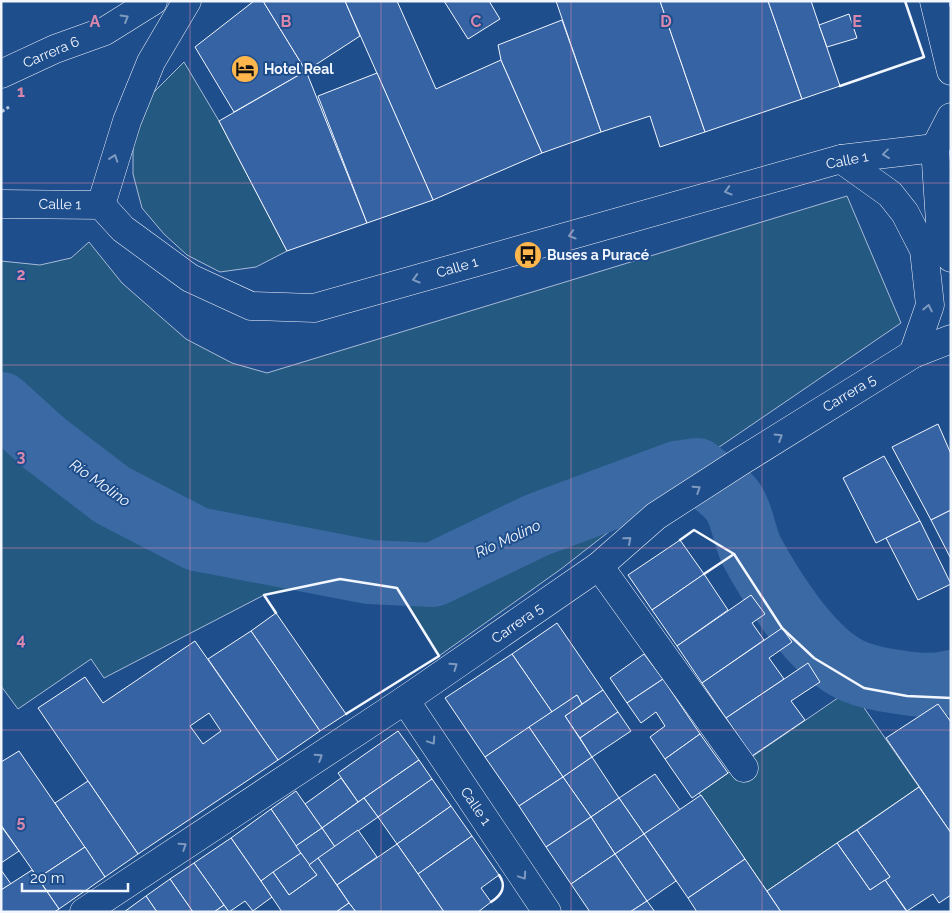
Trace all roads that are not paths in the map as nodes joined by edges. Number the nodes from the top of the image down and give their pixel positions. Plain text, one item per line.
1 (154, 1) edge
2 (187, 1) edge
3 (934, 1) edge
4 (951, 71) edge
5 (1, 74) edge
6 (951, 117) edge
7 (935, 148) junction
8 (841, 160) junction
9 (1, 204) edge
10 (101, 205) junction
11 (951, 258) edge
12 (951, 339) edge
13 (913, 354) junction
14 (599, 566) junction
15 (405, 700) junction
16 (744, 768) dead end
17 (535, 908) edge
18 (84, 912) edge

5 -> 1 street, Carrera 6
10 -> 2 street
3 - 4 street
6 - 7 street
7 -> 8 street, Calle 1
7 - 11 street
8 -> 10 street, Calle 1
13 -> 8 street
9 - 10 street, Calle 1
12 - 13 street, Carrera 5
14 -> 13 street, Carrera 5
15 -> 14 street, Carrera 5
14 - 16 street
15 -> 17 street, Calle 1
18 -> 15 street, Carrera 5

